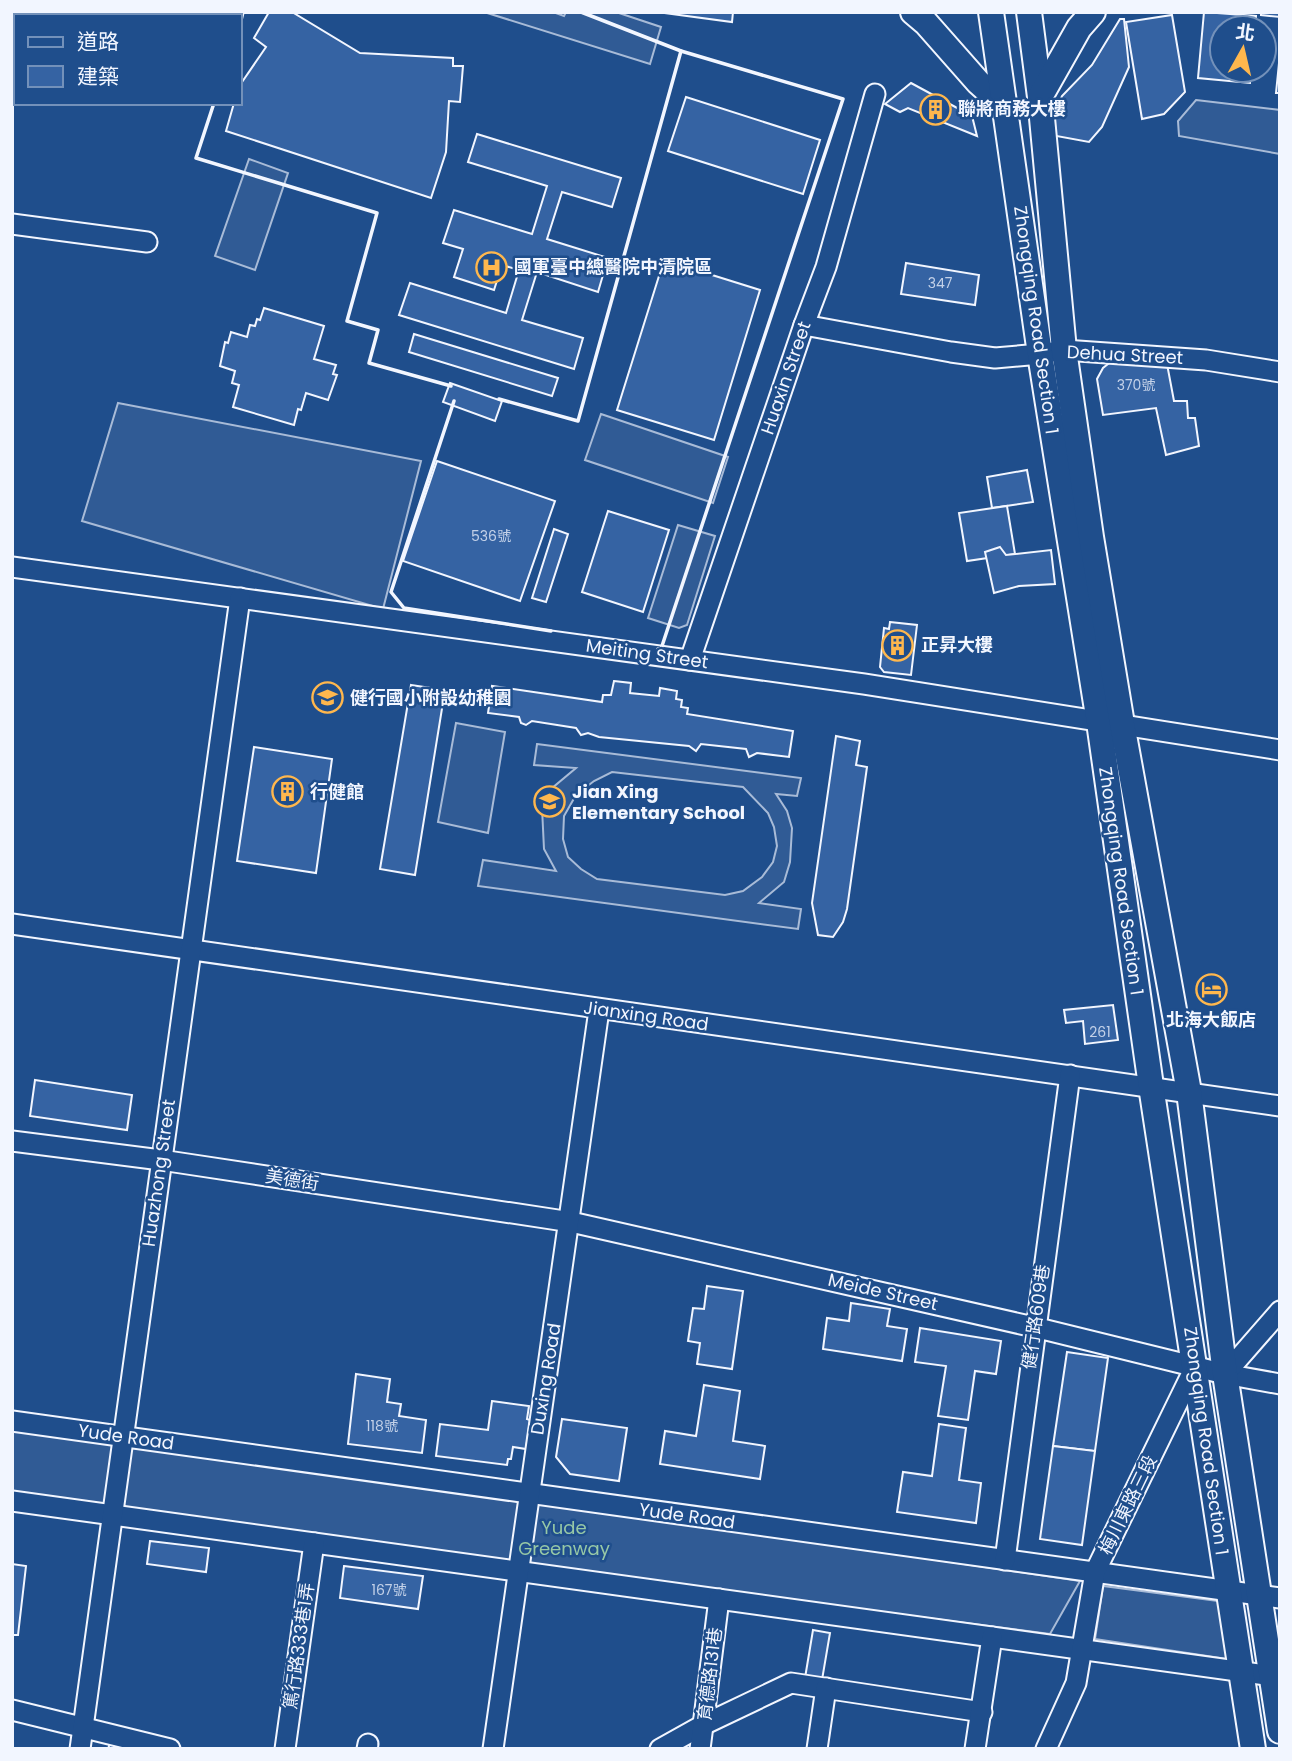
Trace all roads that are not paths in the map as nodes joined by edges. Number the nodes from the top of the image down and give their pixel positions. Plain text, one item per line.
1 (913, 12) edge
2 (991, 12) edge
3 (1029, 12) edge
4 (1093, 12) edge
5 (875, 94) dead end
6 (1040, 97) junction
7 (1007, 108) junction
8 (12, 224) edge
9 (147, 242) dead end
10 (804, 325) junction
11 (1064, 350) junction
12 (1040, 355) junction
13 (1280, 373) edge
14 (12, 567) edge
15 (240, 598) junction
16 (690, 660) junction
17 (1110, 723) junction
18 (1280, 750) edge
19 (12, 924) edge
20 (190, 949) junction
21 (599, 1010) junction
22 (1070, 1075) junction
23 (1151, 1086) junction
24 (1189, 1091) junction
25 (1280, 1106) edge
26 (12, 1141) edge
27 (161, 1160) junction
28 (571, 1222) junction
29 (1280, 1311) edge
30 (1034, 1326) junction
31 (1195, 1367) junction
32 (1225, 1374) junction
33 (1280, 1384) edge
34 (12, 1421) edge
35 (122, 1437) junction
36 (528, 1493) junction
37 (12, 1501) edge
38 (111, 1515) junction
39 (314, 1543) junction
40 (1005, 1560) junction
41 (518, 1571) junction
42 (1095, 1572) junction
43 (1228, 1591) junction
44 (1269, 1596) edge
45 (719, 1599) junction
46 (992, 1637) junction
47 (1082, 1649) junction
48 (1241, 1671) junction
49 (1276, 1676) edge
50 (826, 1688) junction
51 (12, 1710) edge
52 (982, 1712) junction
53 (703, 1725) junction
54 (83, 1727) junction
55 (1280, 1731) edge
56 (80, 1749) edge
57 (170, 1749) edge
58 (285, 1749) edge
59 (493, 1749) edge
60 (660, 1749) edge
61 (700, 1749) edge
62 (817, 1749) edge
63 (975, 1749) edge
64 (1046, 1749) edge
65 (1253, 1749) edge

1 - 7 main road
2 - 7 main road, Zhongqing Road Section 1
3 - 6 main road, Zhongqing Road Section 1
4 - 6 main road
5 - 10 street, Huaxin Street
6 - 11 main road, Zhongqing Road Section 1
7 - 12 main road, Zhongqing Road Section 1
8 - 9 street
10 - 12 street, Dehua Street
10 - 16 street, Huaxin Street
11 - 12 street, Dehua Street
11 - 13 street, Dehua Street
11 - 17 main road, Zhongqing Road Section 1
12 - 17 main road, Zhongqing Road Section 1
14 - 15 street, Meiting Street
15 - 16 street, Meiting Street
15 - 20 street, Huazhong Street
16 - 17 street, Meiting Street
17 - 18 street, Meiting Street
17 - 23 main road, Zhongqing Road Section 1
17 - 24 main road, Zhongqing Road Section 1
19 - 20 street, Jianxing Road
20 - 21 street, Jianxing Road
20 - 27 street, Huazhong Street
21 - 22 street, Jianxing Road
21 - 28 street, Duxing Road
22 - 23 street, Jianxing Road
22 - 30 street, 健行路609巷
23 - 24 street, Jianxing Road
23 - 31 main road, Zhongqing Road Section 1
24 - 25 street, Jianxing Road
24 - 32 main road, Zhongqing Road Section 1
26 - 27 street, 美德街
27 - 28 street, 美德街
27 - 35 street, Huazhong Street
28 - 30 street, Meide Street
28 - 36 street, Duxing Road
29 - 32 street
30 - 31 street, Meide Street
30 - 40 street, 健行路609巷
31 - 32 street, Meide Street
31 - 42 street, 梅川東路三段
31 - 43 main road, Zhongqing Road Section 1
32 - 33 street
32 - 44 main road, Zhongqing Road Section 1
34 - 35 street, Yude Road
35 - 36 street, Yude Road
35 - 38 street, Huazhong Street
36 - 40 street, Yude Road
36 - 41 street, Duxing Road
37 - 38 street
38 - 39 street
38 - 54 street, Huazhong Street
39 - 41 street
39 - 58 street, 篤行路333巷1弄
40 - 42 street, Yude Road
41 - 45 street
41 - 59 street, Duxing Road
42 - 43 street, Yude Road
42 - 47 street, 梅川東路三段
43 - 44 street, Yude Road
43 - 48 main road, Zhongqing Road Section 1
44 - 49 main road, Zhongqing Road Section 1
45 - 46 street
45 - 53 street, 育德路131巷
46 - 47 street
46 - 52 street
47 - 48 street
47 - 64 street, 梅川東路三段
48 - 49 street
48 - 65 main road, Zhongqing Road Section 1
49 - 55 main road, Zhongqing Road Section 1
50 - 52 street
50 - 53 street
50 - 62 street
51 - 54 street
52 - 63 street
53 - 60 street
53 - 61 street, 育德路131巷
54 - 56 street, Huazhong Street
54 - 57 street

